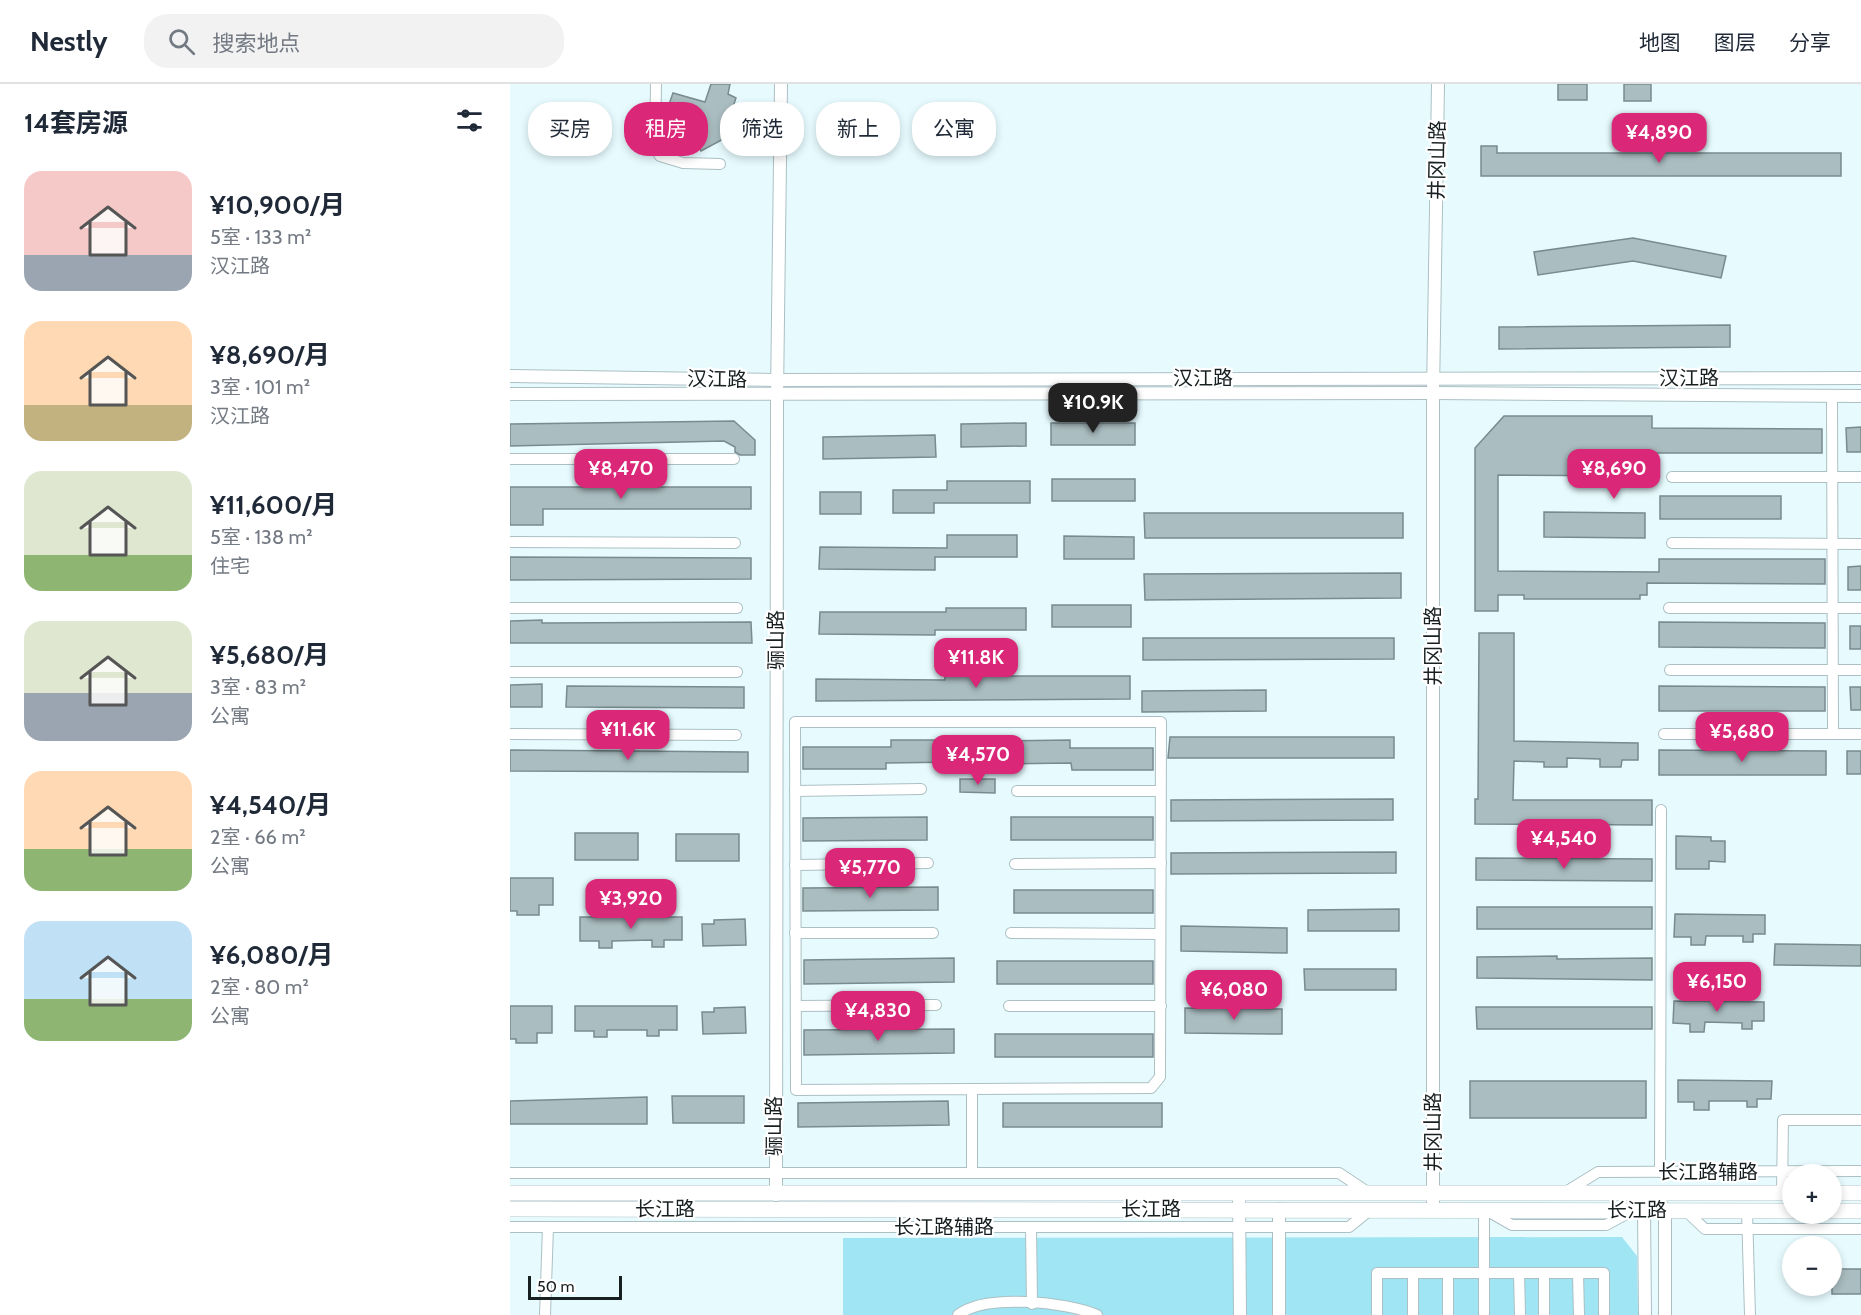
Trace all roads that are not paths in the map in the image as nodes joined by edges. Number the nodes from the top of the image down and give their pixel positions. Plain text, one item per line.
1 (656, 84) edge
2 (781, 84) edge
3 (1438, 84) edge
4 (720, 164) dead end
5 (510, 376) edge
6 (1434, 378) junction
7 (1861, 378) edge
8 (778, 380) junction
9 (1433, 393) junction
10 (510, 394) edge
11 (777, 395) junction
12 (1832, 396) junction
13 (1861, 396) edge
14 (510, 459) edge
15 (734, 459) dead end
16 (1672, 477) dead end
17 (1832, 477) junction
18 (1861, 477) edge
19 (510, 542) edge
20 (735, 543) dead end
21 (1672, 543) dead end
22 (1832, 544) junction
23 (1861, 544) edge
24 (510, 608) edge
25 (737, 608) dead end
26 (1669, 608) dead end
27 (1832, 608) junction
28 (1861, 608) edge
29 (1670, 670) dead end
30 (1833, 670) junction
31 (1861, 670) edge
32 (510, 672) edge
33 (737, 672) dead end
34 (1664, 734) dead end
35 (1833, 734) junction
36 (1861, 734) edge
37 (510, 735) edge
38 (736, 735) dead end
39 (921, 789) dead end
40 (795, 791) junction
41 (1017, 791) dead end
42 (1160, 791) junction
43 (1661, 810) dead end
44 (928, 863) dead end
45 (1161, 863) junction
46 (1015, 864) dead end
47 (795, 865) junction
48 (795, 933) junction
49 (933, 933) dead end
50 (1011, 933) dead end
51 (1160, 934) junction
52 (936, 1005) dead end
53 (796, 1006) junction
54 (1009, 1006) dead end
55 (1161, 1006) junction
56 (972, 1089) junction
57 (1861, 1120) edge
58 (1782, 1164) edge
59 (1782, 1171) edge
60 (1842, 1171) edge
61 (1861, 1171) edge
62 (1660, 1172) junction
63 (510, 1173) edge
64 (774, 1173) junction
65 (972, 1173) junction
66 (510, 1193) edge
67 (1369, 1193) junction
68 (1782, 1193) edge
69 (1842, 1193) edge
70 (1861, 1193) edge
71 (1655, 1194) junction
72 (1562, 1195) junction
73 (776, 1196) junction
74 (1239, 1201) junction
75 (1433, 1201) junction
76 (510, 1209) edge
77 (1279, 1209) junction
78 (1371, 1209) junction
79 (1484, 1209) junction
80 (1638, 1210) junction
81 (1685, 1210) junction
82 (1665, 1211) junction
83 (1747, 1211) junction
84 (1782, 1211) edge
85 (1842, 1211) edge
86 (1861, 1211) edge
87 (510, 1227) edge
88 (548, 1227) junction
89 (1031, 1227) junction
90 (1279, 1227) junction
91 (1238, 1228) junction
92 (1748, 1229) junction
93 (1861, 1229) edge
94 (1413, 1273) junction
95 (1448, 1273) junction
96 (1484, 1273) junction
97 (1519, 1273) junction
98 (1544, 1273) junction
99 (1578, 1273) junction
100 (1032, 1304) junction
101 (544, 1315) edge
102 (958, 1315) edge
103 (1097, 1315) edge
104 (1240, 1315) edge
105 (1280, 1315) edge
106 (1377, 1315) edge
107 (1413, 1315) edge
108 (1449, 1315) edge
109 (1484, 1315) edge
110 (1520, 1315) edge
111 (1544, 1315) edge
112 (1579, 1315) edge
113 (1605, 1315) edge
114 (1645, 1315) edge
115 (1665, 1315) edge
116 (1750, 1315) edge

1 - 4 street
2 - 8 street, 骊山路
3 - 6 street, 井冈山路
5 - 8 street, 汉江路
6 - 7 street, 汉江路
6 - 8 street, 汉江路
6 - 9 street, 井冈山路
8 - 11 street, 骊山路
9 - 11 street, 汉江路
9 - 12 street, 汉江路
9 - 75 street, 井冈山路
10 - 11 street, 汉江路
11 - 64 street, 骊山路
12 - 13 street, 汉江路
12 - 17 street
14 - 15 street
16 - 17 street
17 - 18 street
17 - 22 street
19 - 20 street
21 - 22 street
22 - 23 street
22 - 27 street
24 - 25 street
26 - 27 street
27 - 28 street
27 - 30 street
29 - 30 street
30 - 31 street
30 - 35 street
32 - 33 street
34 - 35 street
35 - 36 street
37 - 38 street
39 - 40 street
40 - 42 street
40 - 47 street
41 - 42 street
42 - 45 street
43 - 62 street
44 - 47 street
45 - 46 street
45 - 51 street
47 - 48 street
48 - 49 street
48 - 53 street
50 - 51 street
51 - 55 street
52 - 53 street
53 - 56 street
54 - 55 street
55 - 56 street
56 - 65 street
57 - 58 street
59 - 62 street, 长江路辅路
60 - 61 street, 长江路辅路
62 - 72 street, 长江路辅路
63 - 64 street
64 - 65 street
64 - 73 street, 骊山路
65 - 67 street
66 - 73 main road, 长江路
67 - 74 main road, 长江路
67 - 75 main road, 长江路
68 - 71 main road, 长江路
69 - 70 main road
71 - 72 main road, 长江路
71 - 80 street
71 - 82 street
72 - 75 main road, 长江路
73 - 74 main road, 长江路
74 - 76 main road, 长江路
74 - 77 main road, 长江路
74 - 91 street
75 - 78 main road, 长江路
75 - 79 main road, 长江路
77 - 78 main road, 长江路
77 - 90 street
78 - 90 street, 长江路辅路
79 - 80 main road, 长江路
79 - 96 street
80 - 82 main road, 长江路
80 - 114 street
81 - 82 main road, 长江路
81 - 83 main road, 长江路
81 - 92 street, 长江路辅路
82 - 115 street
83 - 84 main road, 长江路
83 - 92 street
85 - 86 main road
87 - 88 street, 长江路辅路
88 - 89 street, 长江路辅路
88 - 101 street
89 - 91 street, 长江路辅路
89 - 100 street
90 - 91 street, 长江路辅路
90 - 105 street
91 - 104 street
92 - 93 street, 长江路辅路
92 - 116 street
94 - 95 street
94 - 106 street
94 - 107 street
95 - 96 street
95 - 108 street
96 - 97 street
96 - 109 street
97 - 98 street
97 - 110 street
98 - 99 street
98 - 111 street
99 - 112 street
99 - 113 street
100 - 102 street
100 - 103 street

